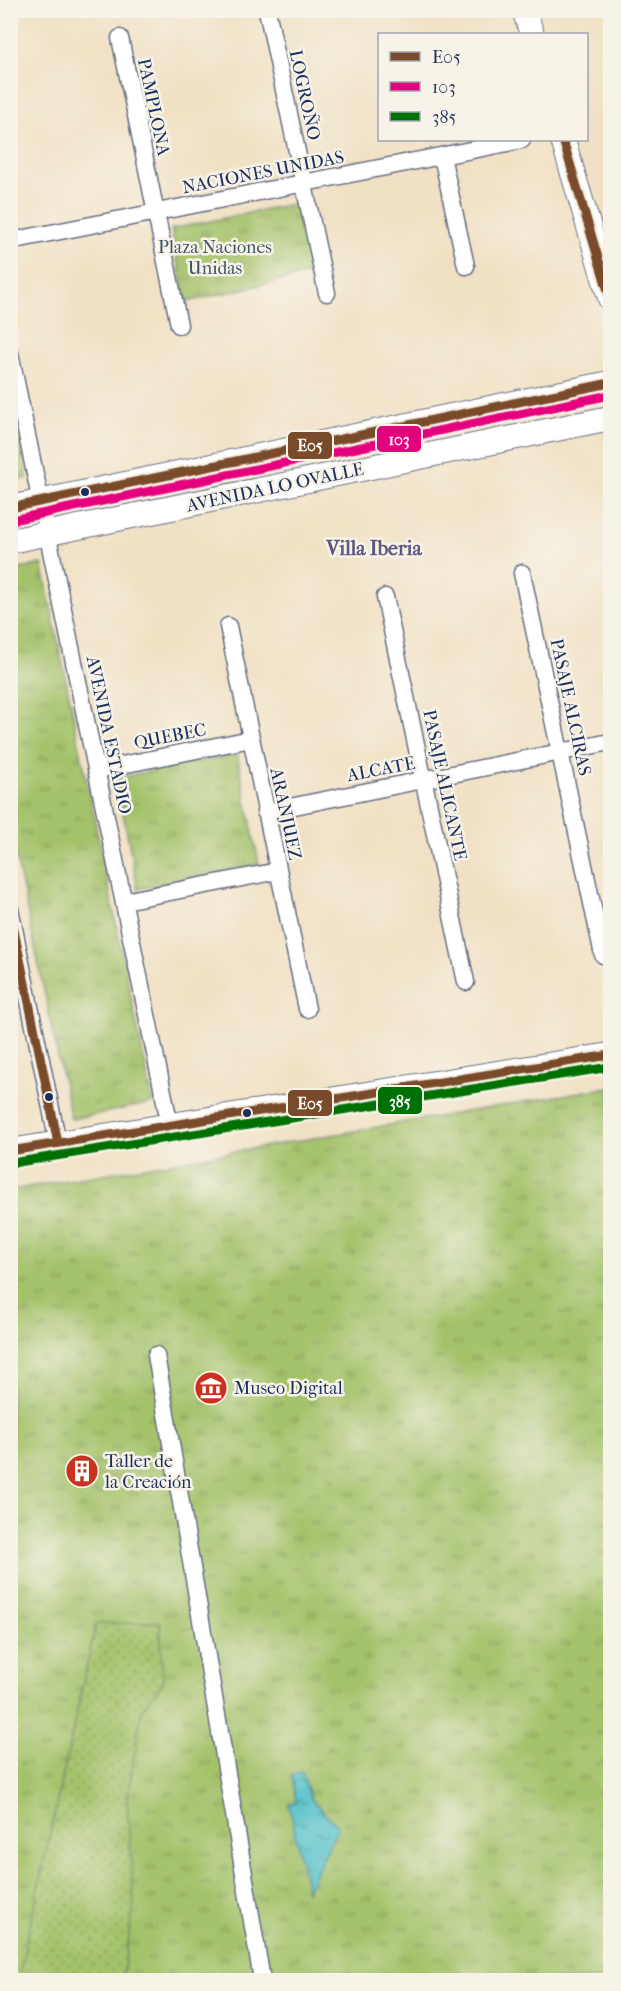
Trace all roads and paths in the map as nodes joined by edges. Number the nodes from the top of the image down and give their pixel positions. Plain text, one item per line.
1 (267, 10) edge
2 (524, 10) edge
3 (532, 33) edge
4 (120, 38) dead end
5 (517, 141) edge
6 (563, 141) edge
7 (442, 156) junction
8 (304, 184) junction
9 (156, 213) junction
10 (10, 241) edge
11 (466, 266) dead end
12 (327, 293) dead end
13 (610, 298) edge
14 (179, 325) dead end
15 (10, 353) edge
16 (610, 383) edge
17 (610, 418) edge
18 (41, 501) junction
19 (10, 508) edge
20 (48, 533) junction
21 (10, 541) edge
22 (522, 573) dead end
23 (385, 597) dead end
24 (228, 626) dead end
25 (251, 740) junction
26 (610, 742) edge
27 (560, 752) junction
28 (97, 770) junction
29 (423, 780) junction
30 (266, 812) junction
31 (278, 871) junction
32 (124, 901) junction
33 (10, 909) edge
34 (13, 935) edge
35 (603, 955) dead end
36 (466, 982) dead end
37 (307, 1009) dead end
38 (610, 1055) edge
39 (170, 1126) junction
40 (58, 1143) junction
41 (10, 1151) edge
42 (156, 1355) dead end
43 (262, 1980) edge

1 - 8 street, LOGROÑO
2 - 3 main road
4 - 9 street, PAMPLONA
5 - 7 street, NACIONES UNIDAS
6 - 13 main road
7 - 8 street, NACIONES UNIDAS
7 - 11 street
8 - 9 street, NACIONES UNIDAS
8 - 12 street, LOGROÑO
9 - 10 street, NACIONES UNIDAS
9 - 14 street, PAMPLONA
15 - 18 street, AVENIDA ESTADIO
16 - 18 main road, AVENIDA LO OVALLE
17 - 20 main road, AVENIDA LO OVALLE
18 - 19 main road, AVENIDA LO OVALLE
18 - 20 street, AVENIDA ESTADIO
20 - 21 main road, AVENIDA LO OVALLE
20 - 28 street, AVENIDA ESTADIO
22 - 27 street, PASAJE ALCIRAS
23 - 29 street, PASAJE ALICANTE
24 - 25 street, ARANJUEZ
25 - 28 street, QUEBEC
25 - 30 street, ARANJUEZ
26 - 27 street, ALCATE
27 - 29 street, ALCATE
27 - 35 street, PASAJE ALCIRAS
28 - 32 street, AVENIDA ESTADIO
29 - 30 street, ALCATE
29 - 36 street, PASAJE ALICANTE
30 - 31 street, ARANJUEZ
31 - 32 street
31 - 37 street, ARANJUEZ
32 - 39 street, AVENIDA ESTADIO
33 - 34 street
34 - 40 street
38 - 39 main road
39 - 40 main road
40 - 41 main road
42 - 43 street

